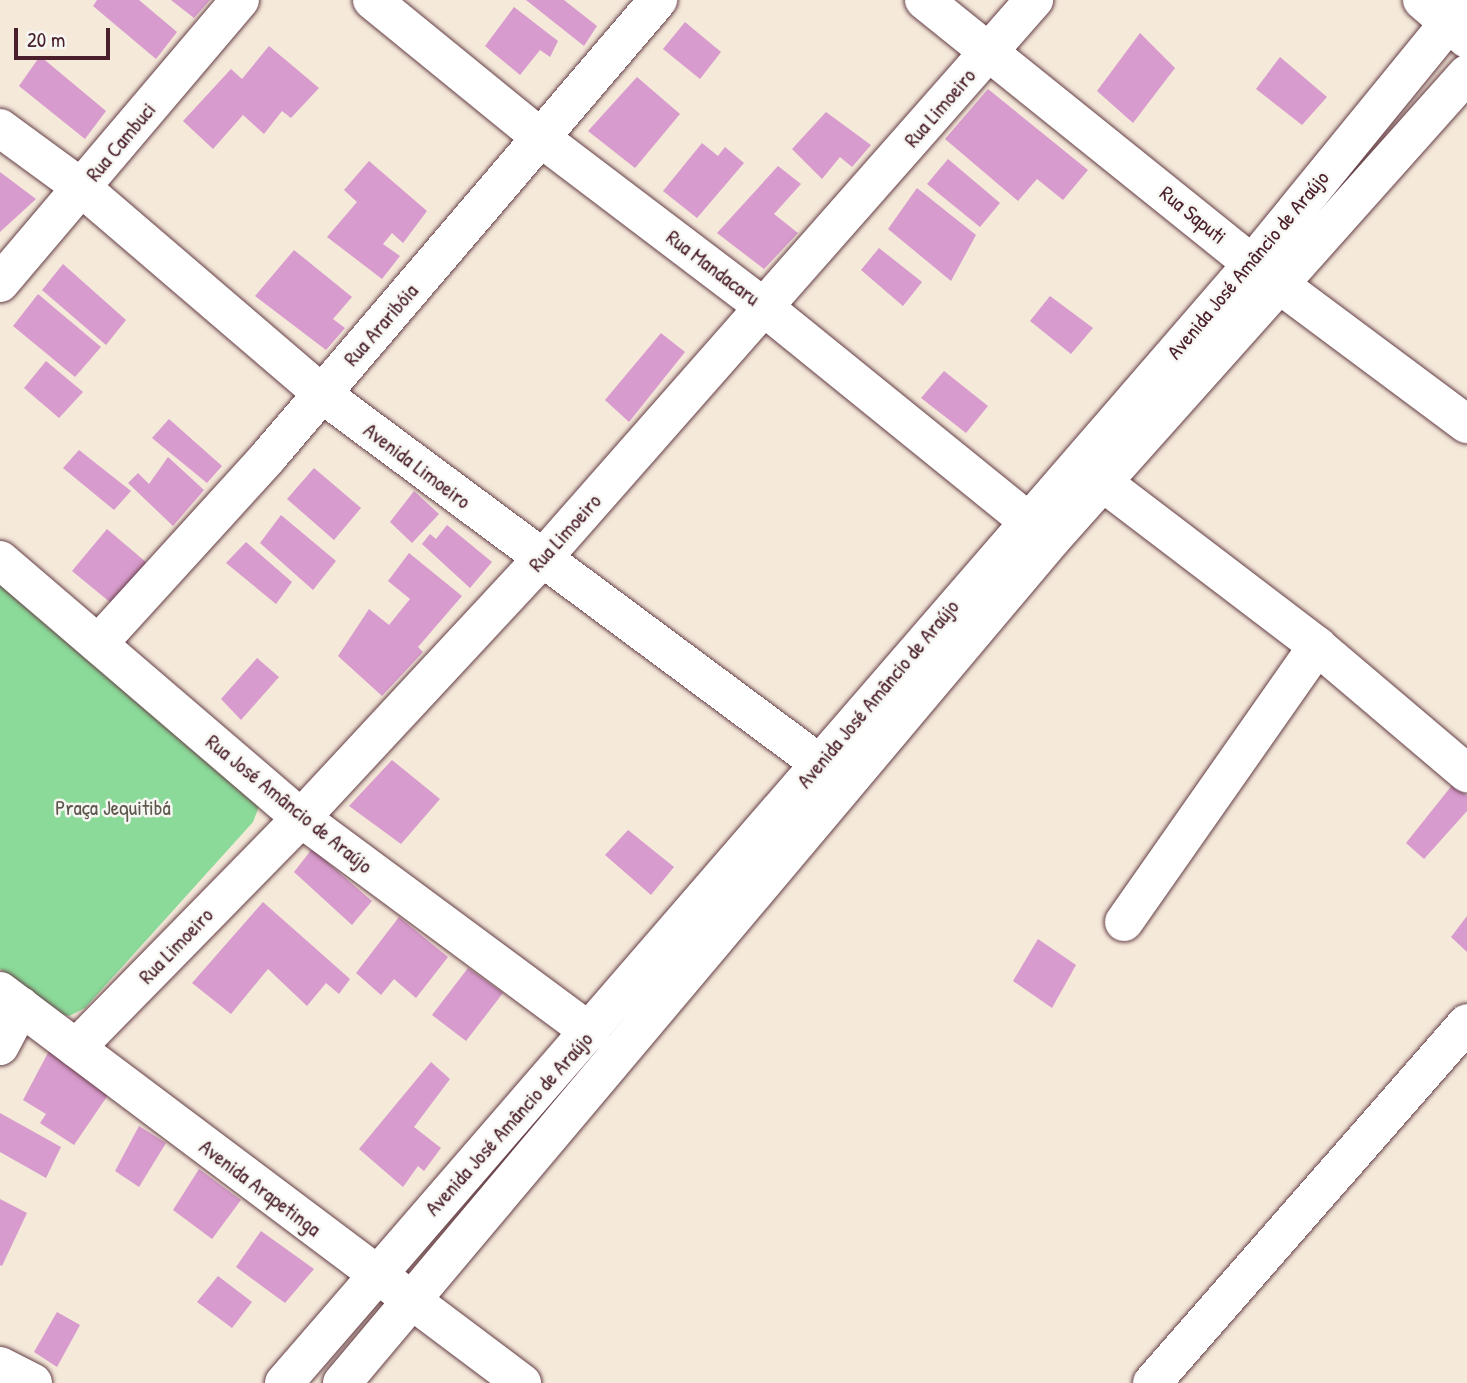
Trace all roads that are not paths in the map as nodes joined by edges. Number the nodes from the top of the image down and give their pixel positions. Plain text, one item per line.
1 (240, 0) edge
2 (372, 0) edge
3 (658, 0) edge
4 (923, 0) edge
5 (1034, 0) edge
6 (1451, 15) edge
7 (991, 51) junction
8 (1467, 74) edge
9 (0, 128) edge
10 (541, 138) junction
11 (82, 188) junction
12 (1266, 274) junction
13 (0, 283) edge
14 (765, 307) junction
15 (322, 394) junction
16 (1467, 424) edge
17 (1091, 474) junction
18 (1040, 529) junction
19 (542, 559) junction
20 (0, 560) edge
21 (98, 644) junction
22 (1317, 646) junction
23 (1467, 773) edge
24 (834, 774) junction
25 (301, 818) junction
26 (1124, 922) dead end
27 (10, 999) edge
28 (1467, 1023) edge
29 (590, 1032) junction
30 (0, 1046) edge
31 (76, 1048) junction
32 (375, 1275) junction
33 (409, 1300) junction
34 (0, 1366) edge
35 (33, 1383) edge
36 (284, 1383) edge
37 (342, 1383) edge
38 (522, 1383) edge
39 (1152, 1383) edge

1 - 11 street, Rua Cambuci
2 - 10 street, Rua Mandacaru
3 - 10 street, Rua Araribóia
4 - 7 street, Rua Saputi
5 - 7 street, Rua Limoeiro
6 - 12 street, Avenida José Amâncio de Araújo
7 - 12 street, Rua Saputi
7 - 14 street, Rua Limoeiro
8 - 12 street
9 - 11 street, Avenida Limoeiro
10 - 14 street, Rua Mandacaru
10 - 15 street, Rua Araribóia
11 - 13 street, Rua Cambuci
11 - 15 street, Avenida Limoeiro
12 - 16 street, Rua Saputi
12 - 17 street, Avenida José Amâncio de Araújo
14 - 18 street, Rua Mandacaru
14 - 19 street, Rua Limoeiro
15 - 19 street, Avenida Limoeiro
15 - 21 street, Rua Araribóia
17 - 18 street, Avenida José Amâncio de Araújo
17 - 22 street
18 - 24 street, Avenida José Amâncio de Araújo
19 - 24 street, Avenida Limoeiro
19 - 25 street, Rua Limoeiro
20 - 21 street, Rua José Amâncio de Araújo
21 - 25 street, Rua José Amâncio de Araújo
22 - 23 street
22 - 26 street
24 - 29 street, Avenida José Amâncio de Araújo
24 - 33 street
25 - 29 street, Rua José Amâncio de Araújo
25 - 31 street, Rua Limoeiro
27 - 30 street
27 - 31 street, Avenida Arapetinga
28 - 39 street
29 - 32 street, Avenida José Amâncio de Araújo
31 - 32 street, Avenida Arapetinga
32 - 33 street, Avenida Arapetinga
32 - 36 street, Avenida José Amâncio de Araújo
33 - 37 street
33 - 38 street, Avenida Arapetinga
34 - 35 street

